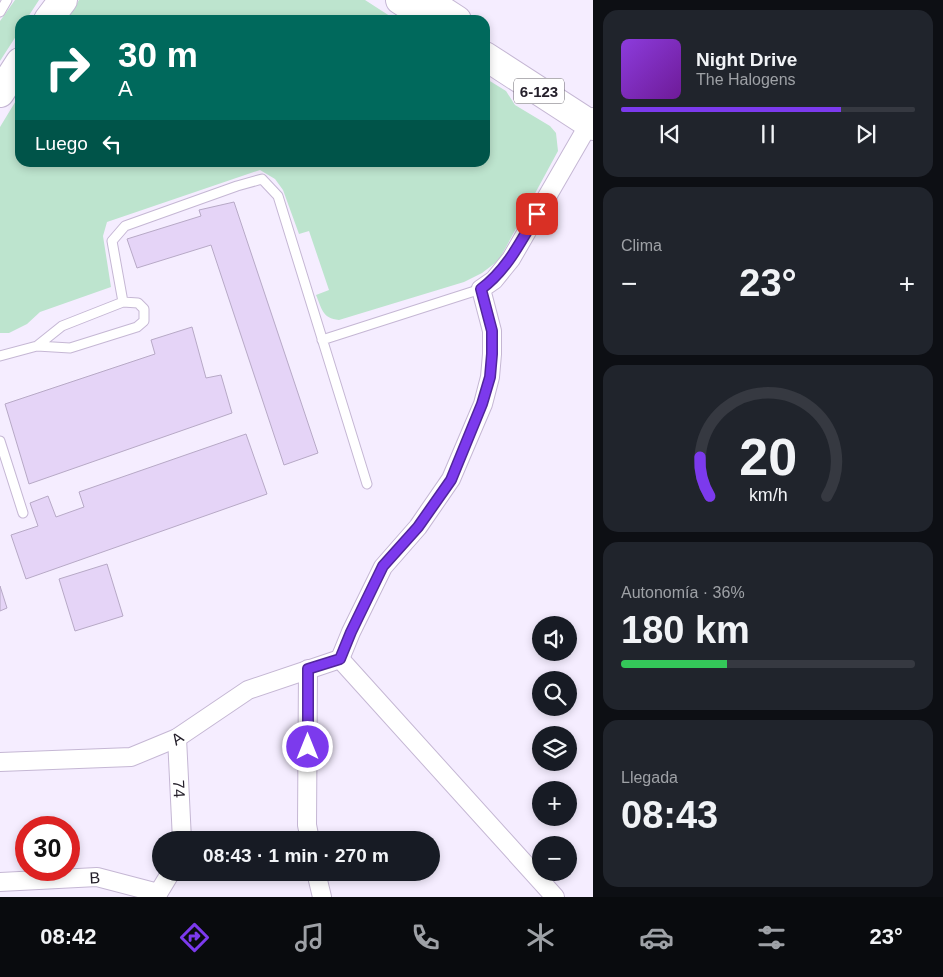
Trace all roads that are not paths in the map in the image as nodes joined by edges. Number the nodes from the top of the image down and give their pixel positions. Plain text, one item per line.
1 (7, 0) edge
2 (56, 0) edge
3 (63, 0) edge
4 (400, 0) edge
5 (426, 0) edge
6 (0, 12) edge
7 (49, 15) edge
8 (51, 15) edge
9 (423, 15) edge
10 (449, 15) edge
11 (490, 42) edge
12 (490, 59) edge
13 (15, 70) edge
14 (0, 93) edge
15 (592, 118) edge
16 (481, 289) junction
17 (123, 302) junction
18 (322, 340) junction
19 (37, 346) junction
20 (0, 356) edge
21 (0, 441) edge
22 (367, 484) dead end
23 (23, 513) dead end
24 (340, 659) junction
25 (308, 669) junction
26 (177, 738) junction
27 (0, 762) edge
28 (182, 831) edge
29 (308, 831) edge
30 (166, 881) edge
31 (318, 881) edge
32 (0, 882) edge
33 (157, 895) edge
34 (322, 897) edge
35 (555, 897) edge

1 - 6 lane
2 - 7 main road
3 - 8 main road
4 - 9 main road
5 - 10 main road
11 - 15 main road, 6-123
12 - 15 main road, 6-123
13 - 14 main road
15 - 16 street
16 - 18 lane
16 - 24 street
17 - 18 lane
17 - 19 lane
17 - 19 lane
18 - 22 lane
19 - 20 lane
21 - 23 lane
24 - 25 street, A
24 - 35 street
25 - 26 street, A
25 - 29 street
26 - 27 street, A
26 - 28 street, 74
30 - 33 street
31 - 34 street
32 - 33 street, B

